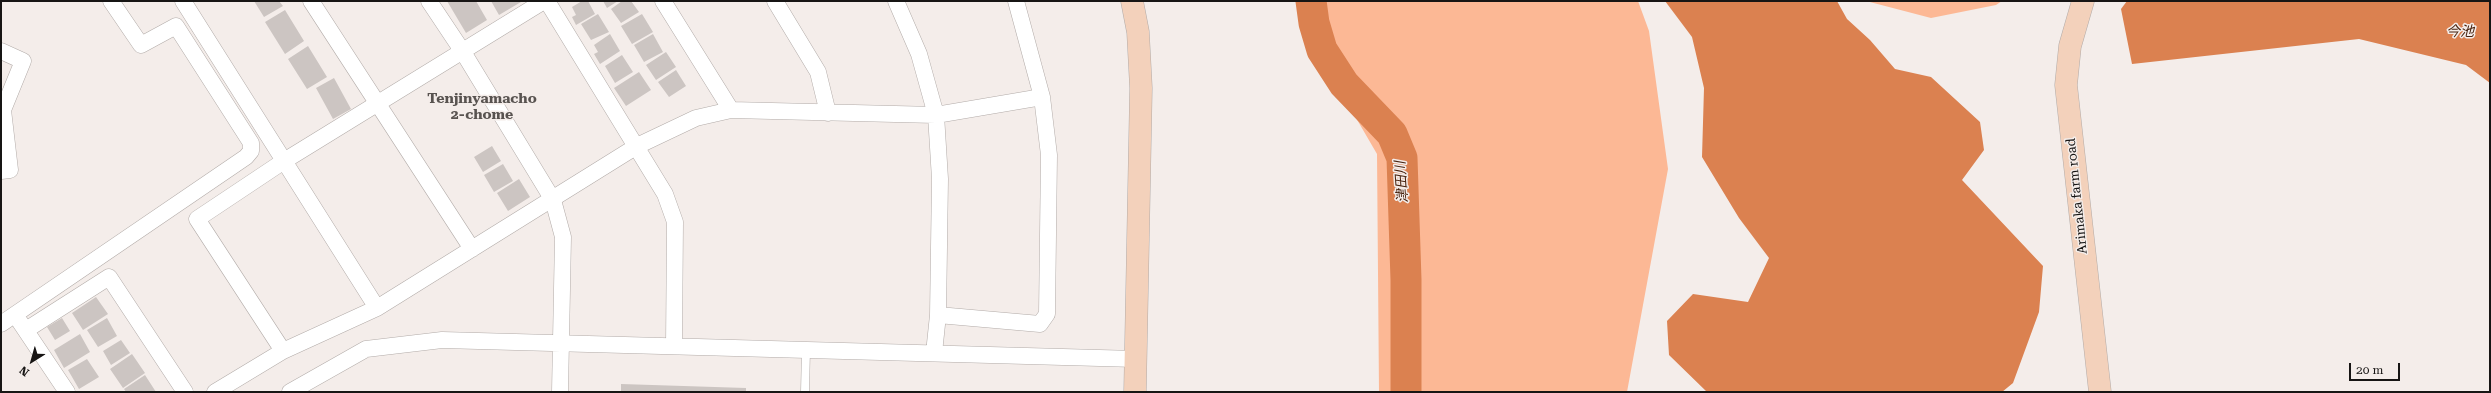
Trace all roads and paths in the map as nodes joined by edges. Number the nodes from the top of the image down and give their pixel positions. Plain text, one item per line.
1 (111, 1) edge
2 (183, 1) edge
3 (311, 1) edge
4 (429, 1) edge
5 (545, 1) edge
6 (663, 1) edge
7 (775, 1) edge
8 (896, 1) edge
9 (1016, 1) edge
10 (1132, 1) edge
11 (2083, 1) edge
12 (1, 52) edge
13 (463, 52) junction
14 (1042, 97) junction
15 (377, 104) junction
16 (732, 110) junction
17 (828, 113) junction
18 (936, 115) junction
19 (637, 146) junction
20 (284, 161) junction
21 (1, 171) edge
22 (553, 200) junction
23 (472, 249) junction
24 (377, 308) junction
25 (15, 313) junction
26 (938, 315) junction
27 (1, 324) edge
28 (26, 330) junction
29 (562, 342) junction
30 (674, 346) junction
31 (806, 350) junction
32 (283, 351) junction
33 (934, 354) junction
34 (1136, 359) junction
35 (67, 392) edge
36 (185, 392) edge
37 (214, 392) edge
38 (290, 392) edge
39 (560, 392) edge
40 (805, 392) edge
41 (1135, 392) edge
42 (2100, 392) edge

1 - 25 street
2 - 20 street
3 - 15 street
4 - 13 street
5 - 13 street
5 - 19 street
6 - 16 street
7 - 17 street
8 - 18 street
9 - 14 street
10 - 34 street
11 - 42 street, Arimaka farm road
12 - 21 street
13 - 15 street
13 - 22 street
14 - 18 street
14 - 26 street
15 - 20 street
15 - 23 street
16 - 17 street
16 - 19 street
17 - 18 street
18 - 26 street
19 - 22 street
19 - 30 street
20 - 24 street
20 - 32 street
22 - 23 street
22 - 29 street
23 - 24 street
24 - 32 street
25 - 27 street
25 - 28 street
26 - 33 street
28 - 35 street
28 - 36 street
29 - 30 street
29 - 38 street
29 - 39 street
30 - 31 street
31 - 33 street
31 - 40 lane
32 - 37 street
33 - 34 street
34 - 41 street

